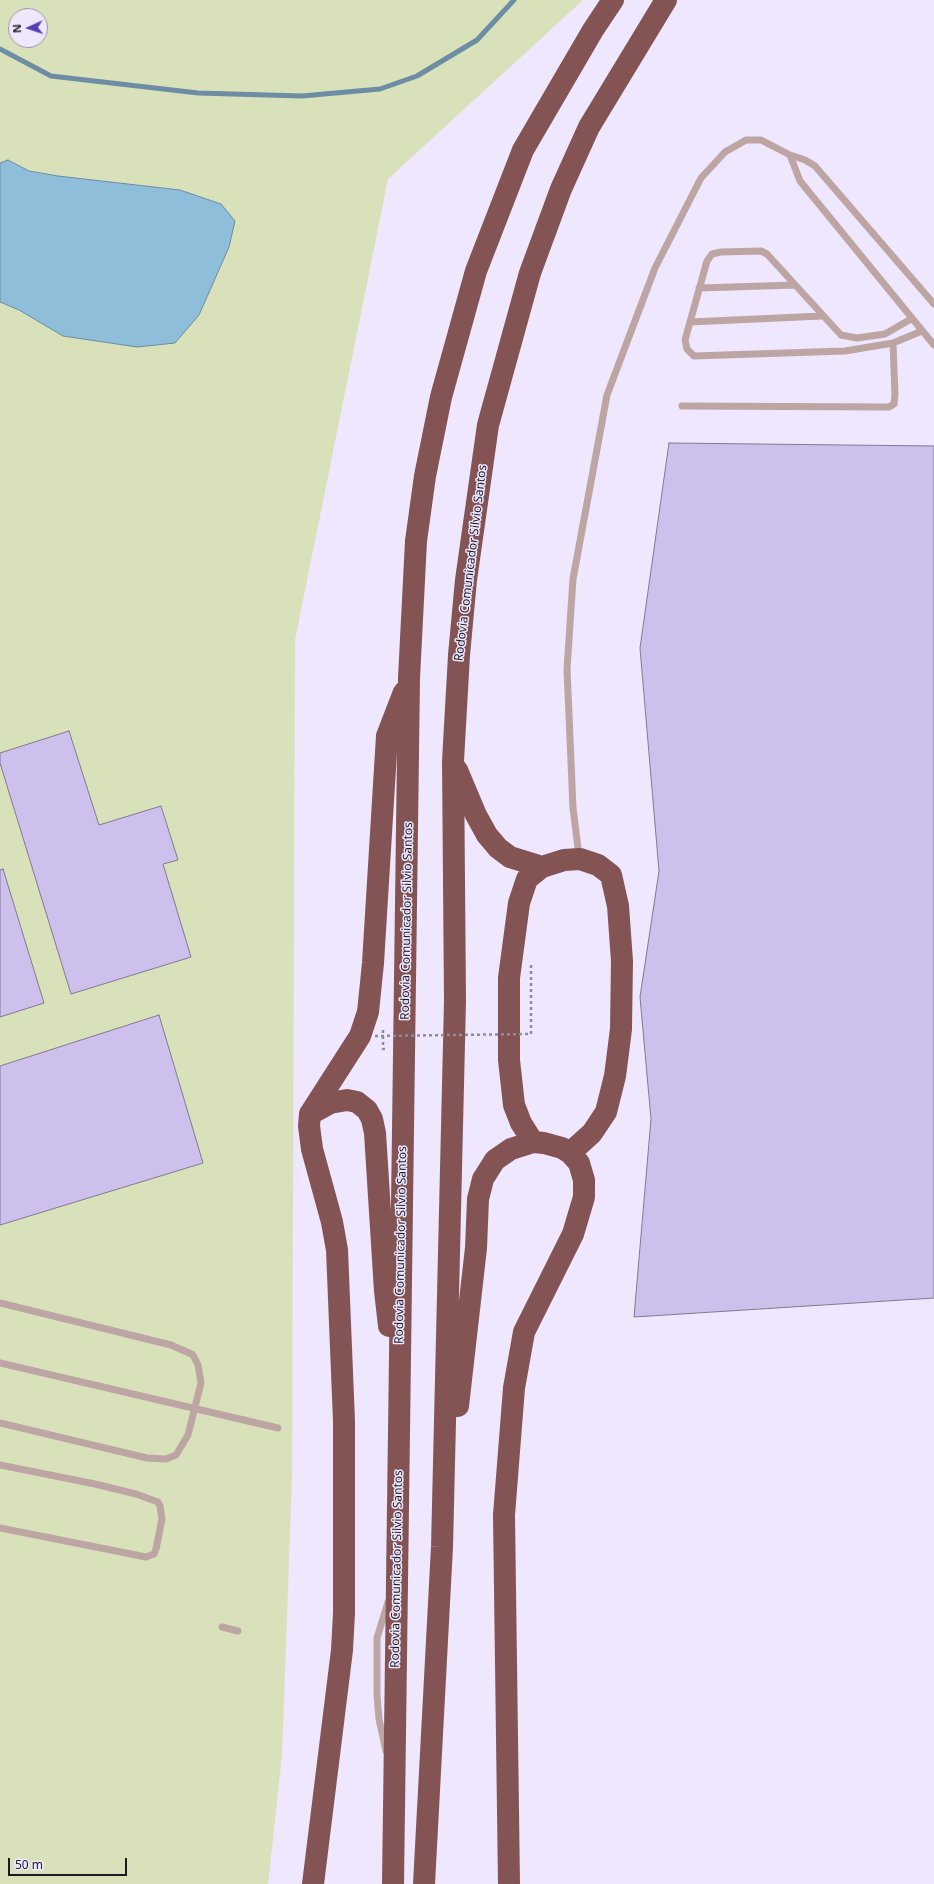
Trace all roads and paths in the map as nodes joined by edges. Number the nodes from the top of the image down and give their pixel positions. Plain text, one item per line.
1 (613, 0) edge
2 (666, 0) edge
3 (790, 155) junction
4 (795, 285) junction
5 (700, 288) junction
6 (934, 304) edge
7 (822, 316) junction
8 (911, 319) junction
9 (690, 322) junction
10 (922, 331) junction
11 (893, 343) junction
12 (934, 345) edge
13 (682, 406) dead end
14 (409, 678) junction
15 (453, 761) junction
16 (580, 859) junction
17 (542, 867) junction
18 (531, 1034) dead end
19 (375, 1036) dead end
20 (310, 1114) junction
21 (533, 1142) junction
22 (570, 1153) junction
23 (0, 1303) edge
24 (0, 1363) edge
25 (399, 1390) junction
26 (194, 1408) junction
27 (0, 1423) edge
28 (278, 1428) dead end
29 (0, 1465) edge
30 (0, 1528) edge
31 (442, 1546) junction
32 (222, 1627) dead end
33 (238, 1631) dead end
34 (313, 1884) edge
35 (393, 1884) edge
36 (424, 1884) edge
37 (509, 1884) edge

1 - 14 highway, Rodovia Comunicador Silvio Santos
2 - 15 highway, Rodovia Comunicador Silvio Santos
3 - 6 lane
3 - 8 lane
3 - 16 lane
4 - 5 lane
4 - 5 lane
4 - 7 lane
5 - 9 lane
7 - 8 lane
7 - 9 lane
8 - 10 lane
9 - 11 lane
10 - 11 lane
10 - 12 lane
11 - 13 lane
14 - 20 highway
14 - 25 highway, Rodovia Comunicador Silvio Santos
15 - 17 highway
15 - 31 highway, Rodovia Comunicador Silvio Santos
16 - 17 highway
16 - 22 highway
17 - 21 highway
18 - 19 path, bridge
20 - 25 highway
20 - 34 highway
21 - 22 highway
21 - 31 highway
22 - 37 highway
23 - 26 lane
24 - 26 lane
25 - 35 highway, Rodovia Comunicador Silvio Santos
26 - 27 lane
26 - 28 lane
29 - 30 lane
31 - 36 highway, Rodovia Comunicador Silvio Santos
32 - 33 lane

